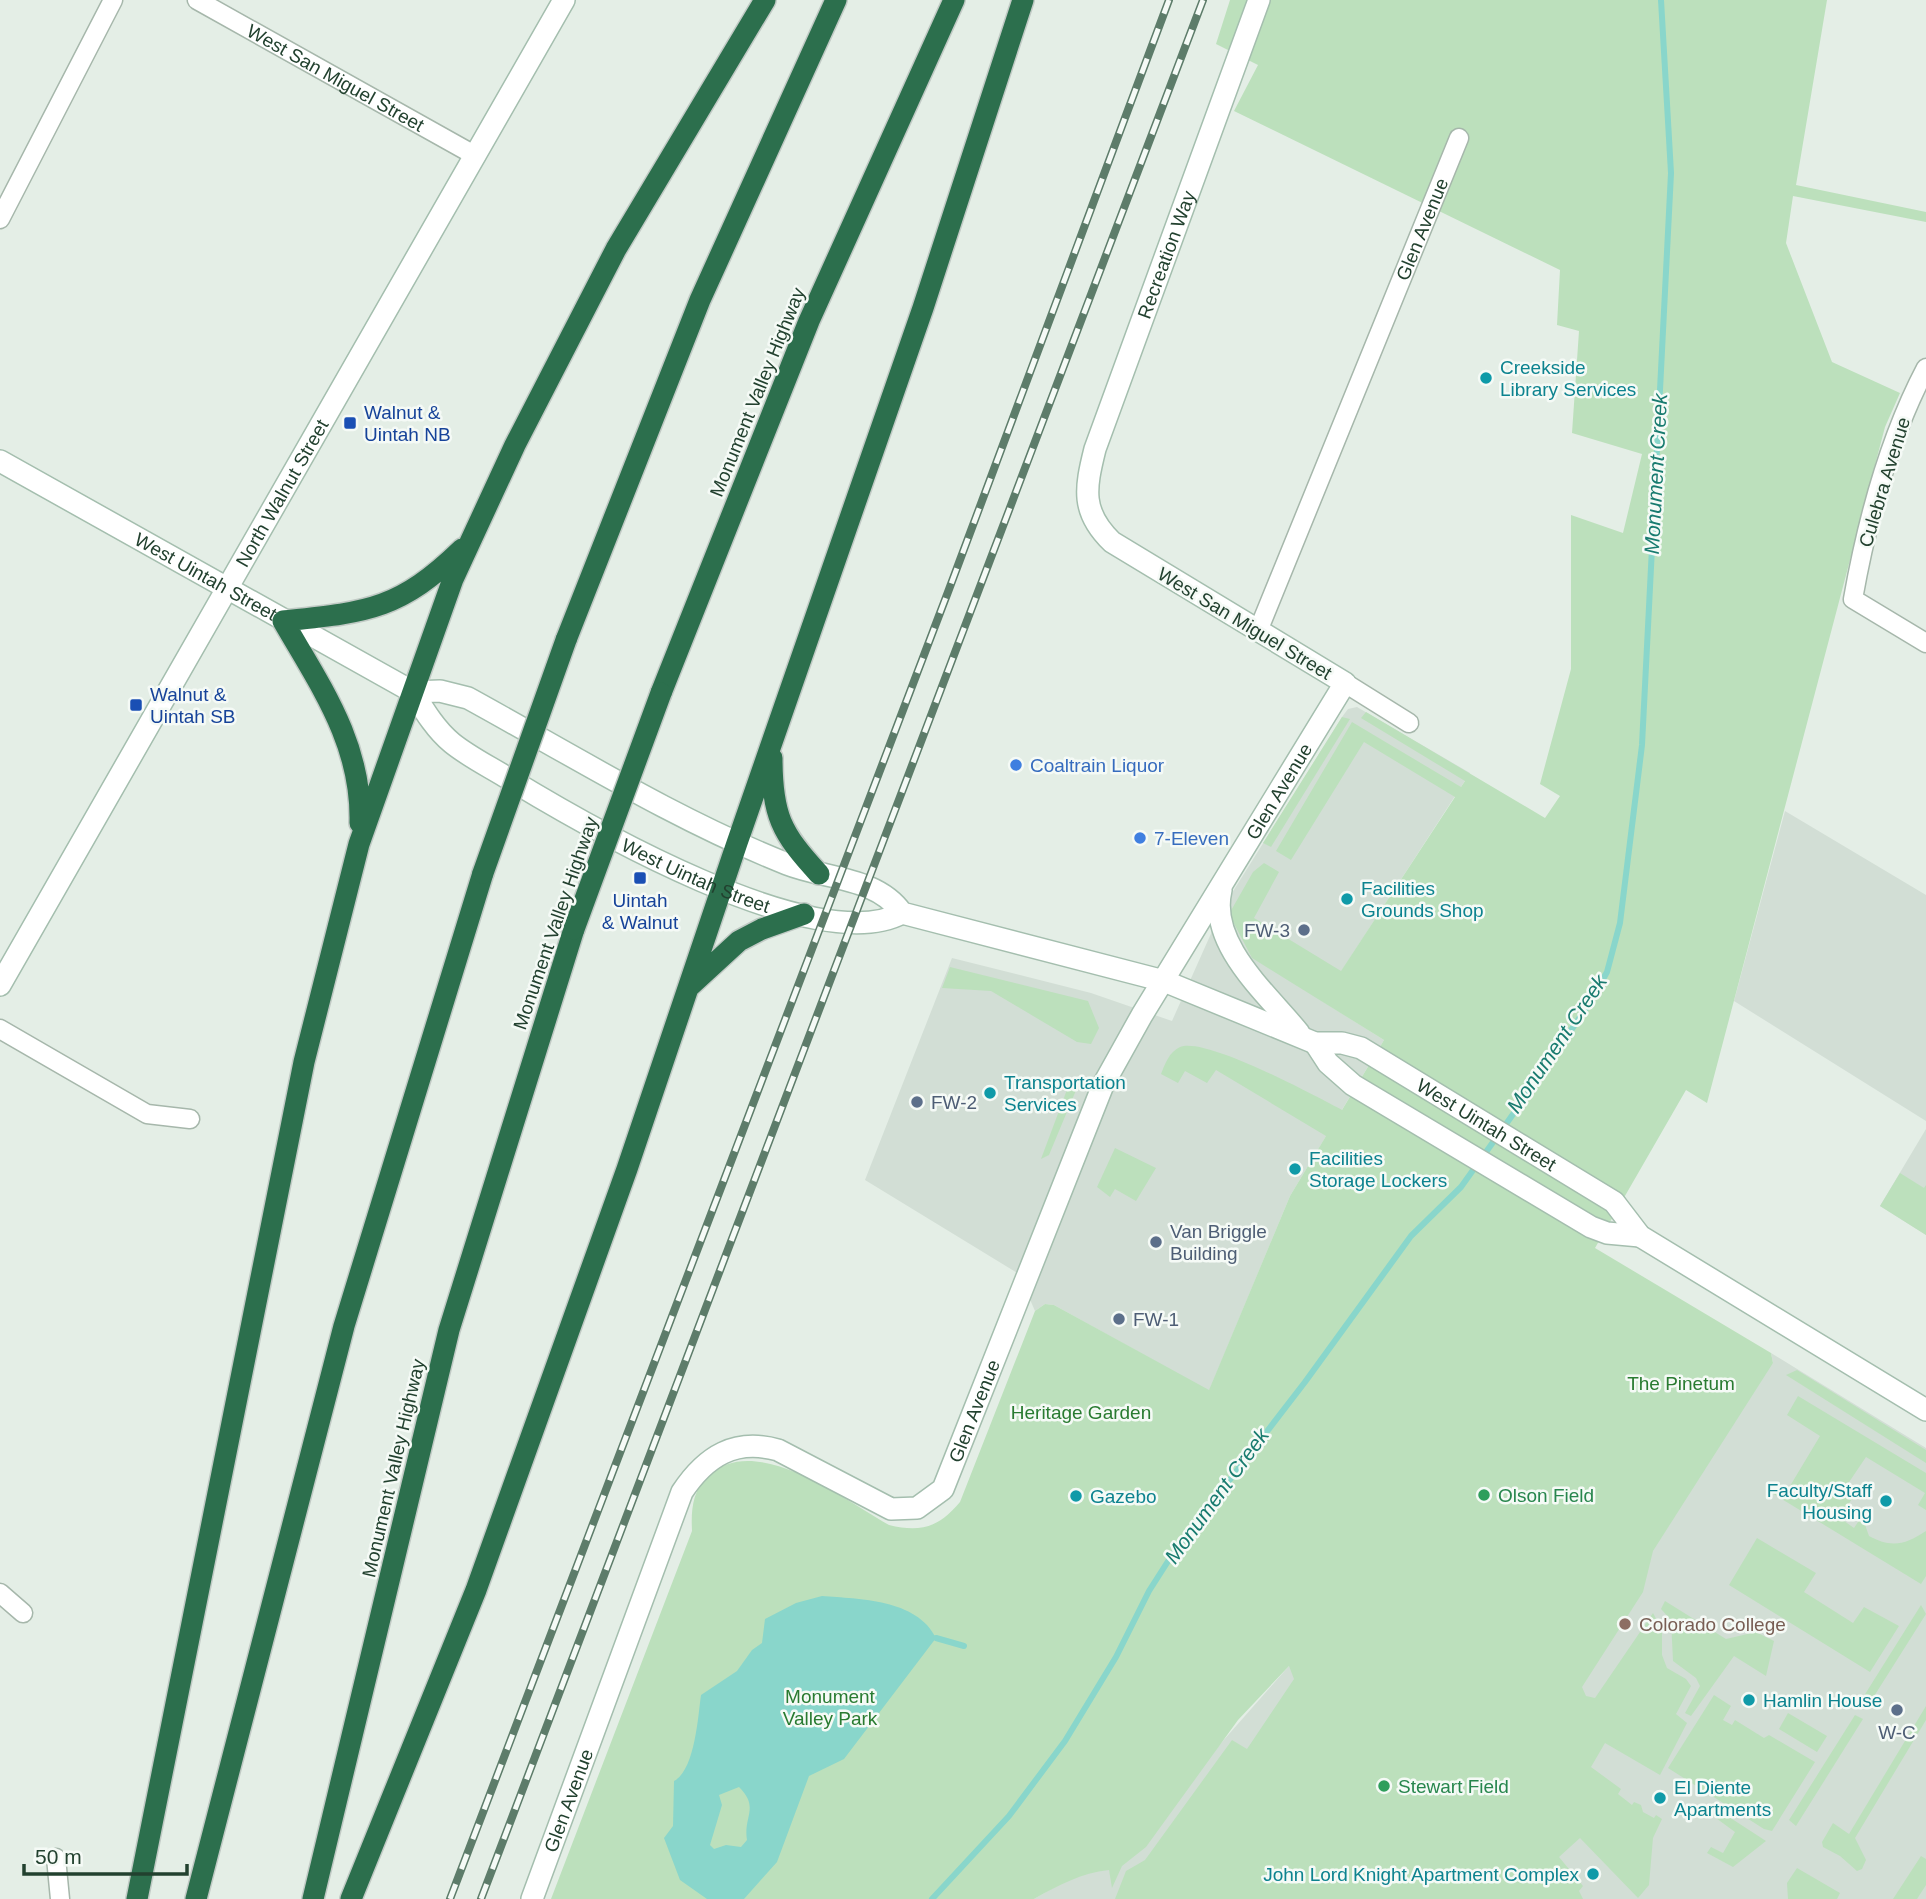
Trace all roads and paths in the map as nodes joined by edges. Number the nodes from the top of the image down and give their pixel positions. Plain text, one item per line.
1 (113, 0) edge
2 (197, 0) edge
3 (564, 0) edge
4 (765, 0) edge
5 (836, 0) edge
6 (954, 0) edge
7 (1023, 0) edge
8 (1259, 0) edge
9 (1459, 138) dead end
10 (476, 156) junction
11 (0, 219) edge
12 (1926, 368) edge
13 (0, 461) edge
14 (1090, 512) joint
15 (471, 540) junction
16 (228, 590) junction
17 (284, 621) junction
18 (1258, 631) junction
19 (1926, 643) edge
20 (1345, 683) junction
21 (413, 692) junction
22 (1409, 723) dead end
23 (772, 746) junction
24 (737, 842) junction
25 (359, 844) junction
26 (819, 874) junction
27 (1222, 885) junction
28 (721, 889) junction
29 (902, 913) junction
30 (804, 914) junction
31 (1164, 981) junction
32 (0, 985) edge
33 (688, 987) junction
34 (0, 1029) edge
35 (1309, 1041) junction
36 (190, 1119) dead end
37 (1640, 1236) junction
38 (1926, 1410) edge
39 (0, 1592) edge
40 (23, 1613) dead end
41 (56, 1858) dead end
42 (60, 1899) edge
43 (138, 1899) edge
44 (196, 1899) edge
45 (313, 1899) edge
46 (351, 1899) edge
47 (532, 1899) edge

1 - 11 street
2 - 10 street, West San Miguel Street
3 - 10 main road, North Walnut Street
4 - 15 highway
5 - 44 highway, bridge
6 - 45 highway, Monument Valley Highway, bridge
7 - 23 highway
8 - 14 main road, Recreation Way
9 - 18 street, Glen Avenue
10 - 16 main road, North Walnut Street
12 - 19 street, Culebra Avenue
13 - 16 main road, West Uintah Street
14 - 18 main road, West San Miguel Street
15 - 17 highway
15 - 21 highway
16 - 17 main road, West Uintah Street
16 - 32 main road, North Walnut Street
17 - 21 main road, West Uintah Street
17 - 25 highway
18 - 20 main road, West San Miguel Street
20 - 22 street, West San Miguel Street
20 - 27 main road, Glen Avenue
21 - 24 main road, West Uintah Street
21 - 25 highway
21 - 28 main road, West Uintah Street
23 - 24 highway
23 - 26 highway
24 - 26 main road, West Uintah Street
24 - 28 highway
25 - 43 highway
26 - 29 main road, West Uintah Street
27 - 31 main road, Glen Avenue
27 - 35 main road
28 - 30 main road, West Uintah Street
28 - 33 highway
29 - 30 main road, West Uintah Street
29 - 31 main road, West Uintah Street
30 - 33 highway
31 - 35 main road, West Uintah Street
31 - 47 main road, Glen Avenue
33 - 46 highway
34 - 36 street
35 - 37 main road, West Uintah Street
35 - 37 main road, West Uintah Street
37 - 38 main road, West Uintah Street
39 - 40 street
41 - 42 street

